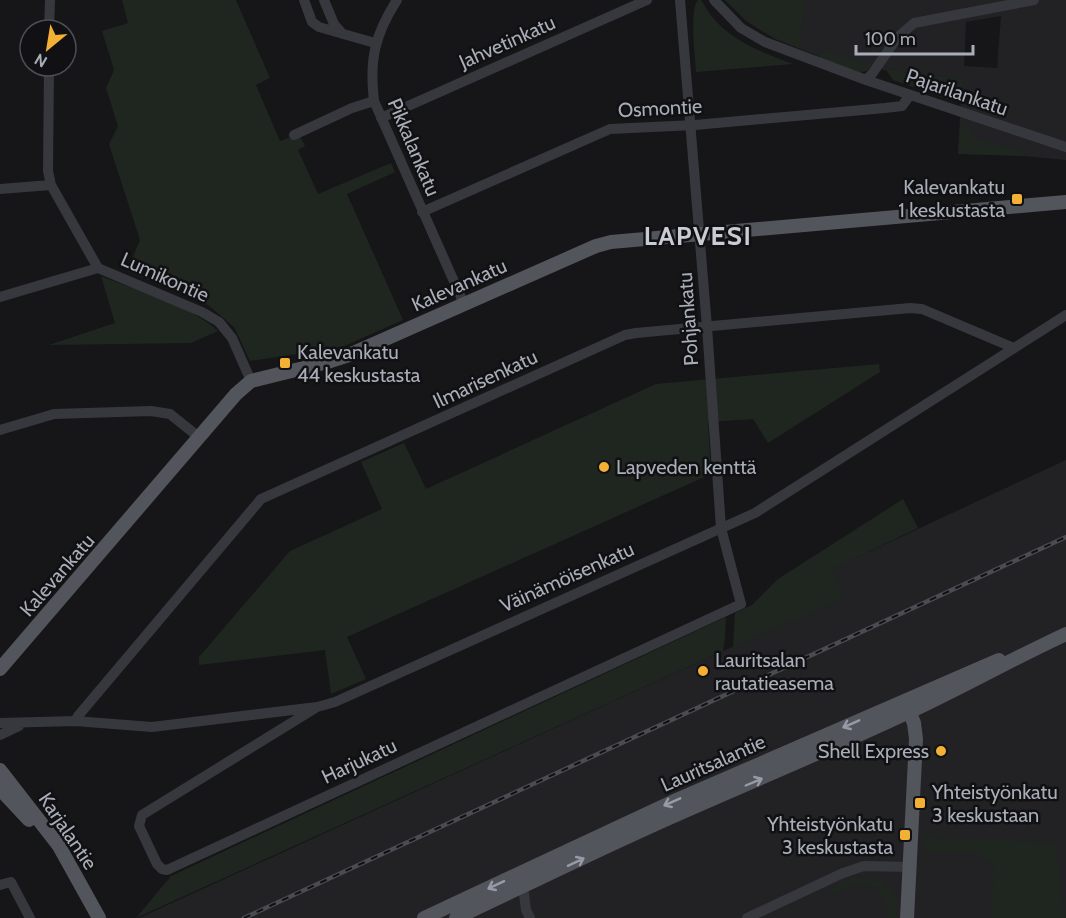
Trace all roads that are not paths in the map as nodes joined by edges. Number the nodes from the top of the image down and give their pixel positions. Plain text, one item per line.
1 (50, 0) edge
2 (304, 0) edge
3 (324, 0) edge
4 (397, 0) edge
5 (647, 0) edge
6 (680, 0) edge
7 (714, 0) edge
8 (1034, 0) edge
9 (49, 18) edge
10 (341, 32) junction
11 (375, 43) junction
12 (48, 78) edge
13 (866, 80) junction
14 (910, 95) junction
15 (374, 101) junction
16 (381, 118) junction
17 (690, 125) junction
18 (294, 135) dead end
19 (1066, 147) edge
20 (51, 185) junction
21 (0, 189) edge
22 (1066, 202) edge
23 (422, 212) junction
24 (700, 234) junction
25 (98, 268) junction
26 (0, 297) edge
27 (464, 304) junction
28 (1066, 315) edge
29 (707, 327) junction
30 (1014, 348) junction
31 (251, 381) junction
32 (0, 430) edge
33 (200, 438) junction
34 (721, 528) junction
35 (1066, 634) edge
36 (0, 669) edge
37 (907, 706) junction
38 (318, 707) junction
39 (34, 721) junction
40 (75, 721) junction
41 (0, 723) edge
42 (0, 735) edge
43 (0, 770) edge
44 (0, 789) edge
45 (910, 867) junction
46 (0, 885) edge
47 (523, 886) junction
48 (28, 914) edge
49 (528, 914) edge
50 (455, 915) edge
51 (88, 918) edge
52 (99, 918) edge
53 (424, 918) edge
54 (747, 918) edge
55 (907, 918) edge

1 - 9 street
2 - 10 street
3 - 10 street
4 - 11 street, Pikkalankatu
5 - 16 street, Jahvetinkatu
6 - 17 street, Pohjankatu
7 - 13 street, Pajarilankatu
8 - 13 street
10 - 11 street
11 - 15 street, Pikkalankatu
12 - 20 street, Lumikontie
13 - 14 street, Pajarilankatu
14 - 17 street, Osmontie
14 - 19 street, Pajarilankatu
15 - 16 street, Pikkalankatu
15 - 18 street
16 - 23 street, Pikkalankatu
17 - 23 street, Osmontie
17 - 24 street, Pohjankatu
20 - 21 street
20 - 25 street, Lumikontie
22 - 24 main road, Kalevankatu
23 - 27 street, Pikkalankatu
24 - 27 main road, Kalevankatu
24 - 29 street, Pohjankatu
25 - 26 street
25 - 31 street, Lumikontie
27 - 31 main road, Kalevankatu
28 - 30 street, Väinämöisenkatu
29 - 30 street, Ilmarisenkatu
29 - 34 street, Pohjankatu
29 - 40 street, Ilmarisenkatu
30 - 34 street, Väinämöisenkatu
31 - 33 main road, Kalevankatu
32 - 33 street
33 - 36 main road, Kalevankatu
34 - 38 street, Väinämöisenkatu
34 - 38 street, Harjukatu
35 - 37 main road, Lauritsalantie
37 - 45 main road
47 -> 37 main road, Lauritsalantie
37 -> 50 main road, Lauritsalantie
38 - 40 street, Väinämöisenkatu
39 - 40 street, Väinämöisenkatu
39 - 41 street, Väinämöisenkatu
39 - 42 street, Väinämöisenkatu
43 - 52 main road, Karjalantie
44 - 51 main road, Karjalantie
45 - 54 street
45 - 55 main road
46 - 48 street
47 - 49 street
47 - 50 main road, Lauritsalantie
50 - 53 main road, Lauritsalantie

